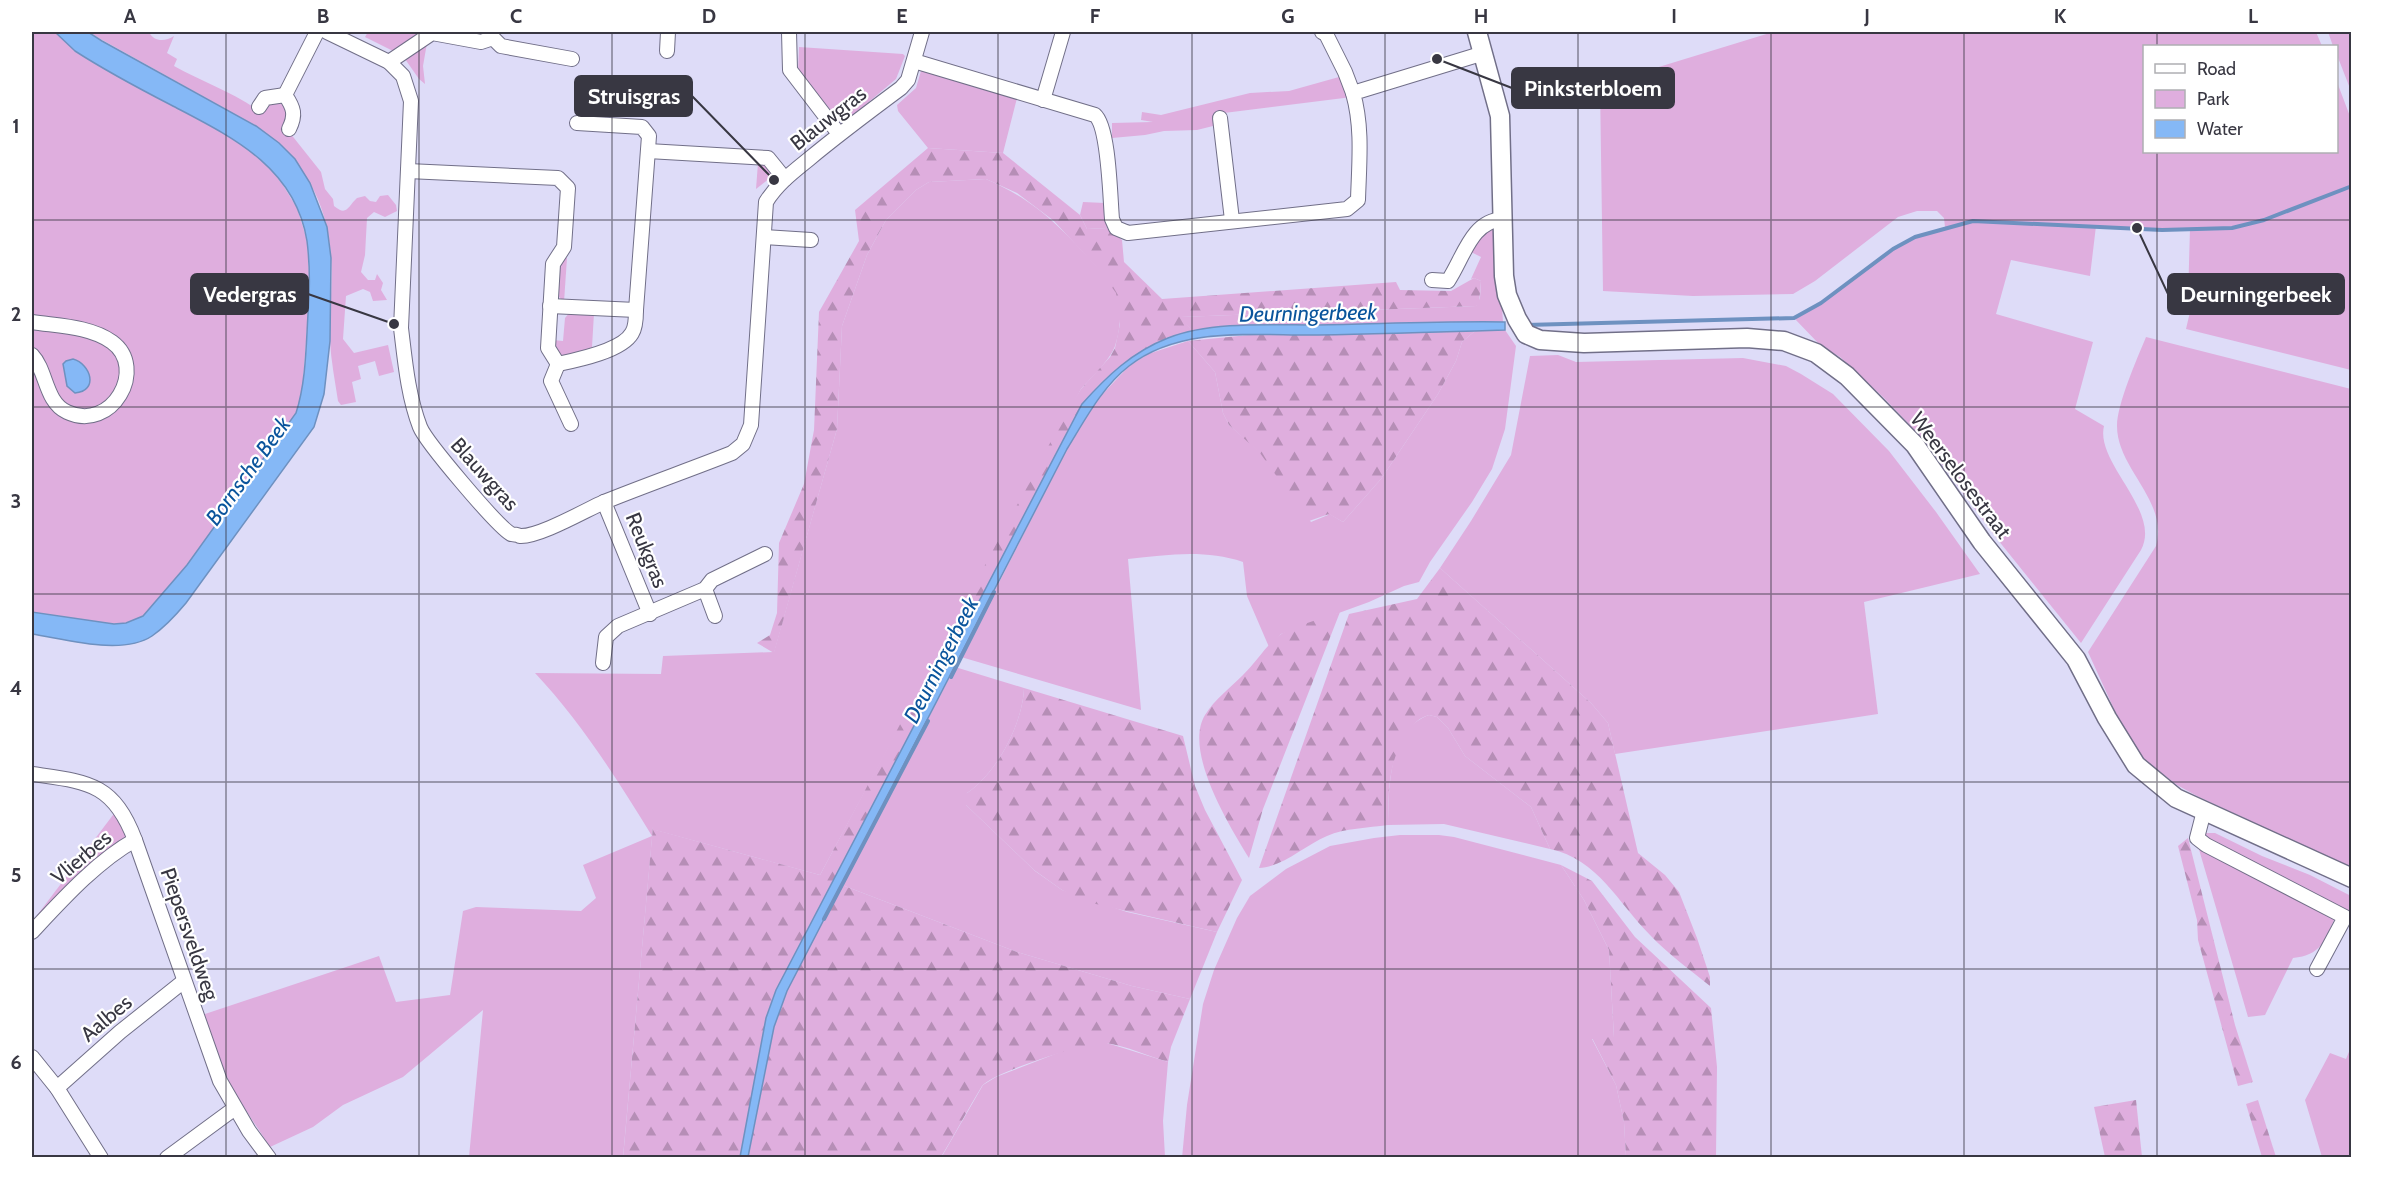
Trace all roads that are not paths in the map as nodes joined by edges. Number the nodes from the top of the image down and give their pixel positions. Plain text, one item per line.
1 (317, 32) edge
2 (327, 32) edge
3 (431, 32) edge
4 (668, 32) edge
5 (789, 32) edge
6 (922, 32) edge
7 (1063, 32) edge
8 (1322, 32) edge
9 (1477, 32) edge
10 (496, 34) edge
11 (667, 51) dead end
12 (1484, 53) junction
13 (572, 59) dead end
14 (914, 61) junction
15 (389, 62) junction
16 (1353, 93) junction
17 (285, 95) junction
18 (1043, 100) junction
19 (259, 107) dead end
20 (1220, 118) dead end
21 (577, 123) dead end
22 (289, 129) dead end
23 (839, 134) junction
24 (648, 151) junction
25 (408, 171) junction
26 (785, 179) junction
27 (1503, 219) junction
28 (1232, 220) junction
29 (764, 237) junction
30 (811, 240) dead end
31 (1432, 280) dead end
32 (550, 306) junction
33 (636, 310) junction
34 (32, 322) edge
35 (32, 355) edge
36 (558, 364) junction
37 (571, 424) dead end
38 (604, 502) junction
39 (765, 554) dead end
40 (705, 589) junction
41 (650, 614) junction
42 (715, 616) dead end
43 (603, 663) dead end
44 (32, 774) edge
45 (2204, 811) junction
46 (135, 840) junction
47 (2352, 878) edge
48 (32, 932) edge
49 (2318, 969) dead end
50 (184, 981) junction
51 (32, 1057) edge
52 (57, 1088) junction
53 (235, 1108) junction
54 (101, 1158) edge
55 (167, 1158) edge
56 (269, 1158) edge

1 - 17 street
2 - 15 street, Blauwgras
3 - 10 street
3 - 15 street
4 - 11 street
5 - 23 street
6 - 14 street, Blauwgras
7 - 18 street
8 - 16 street
9 - 12 street, Weerselosestraat
10 - 13 street
12 - 16 street
12 - 27 street, Weerselosestraat
14 - 18 street
14 - 23 street, Blauwgras
15 - 25 street, Blauwgras
16 - 28 street
17 - 19 street
17 - 22 street
18 - 28 street
20 - 28 street
21 - 24 street
23 - 26 street, Blauwgras
24 - 26 street
24 - 33 street
25 - 32 street
25 - 38 street, Blauwgras
26 - 29 street, Blauwgras
27 - 31 street
27 - 45 street, Weerselosestraat
29 - 30 street
29 - 38 street, Blauwgras
32 - 33 street
32 - 36 street
33 - 36 street
34 - 35 street
36 - 37 street
38 - 41 street, Reukgras
39 - 40 street, Reukgras
40 - 41 street, Reukgras
40 - 42 street
41 - 43 street, Reukgras
44 - 46 street, Piepersveldweg
45 - 47 street, Weerselosestraat
45 - 49 street
46 - 48 street, Vlierbes
46 - 50 street, Piepersveldweg
50 - 52 street, Aalbes
50 - 53 street, Piepersveldweg
51 - 52 street
52 - 54 street
53 - 55 street
53 - 56 street, Piepersveldweg

